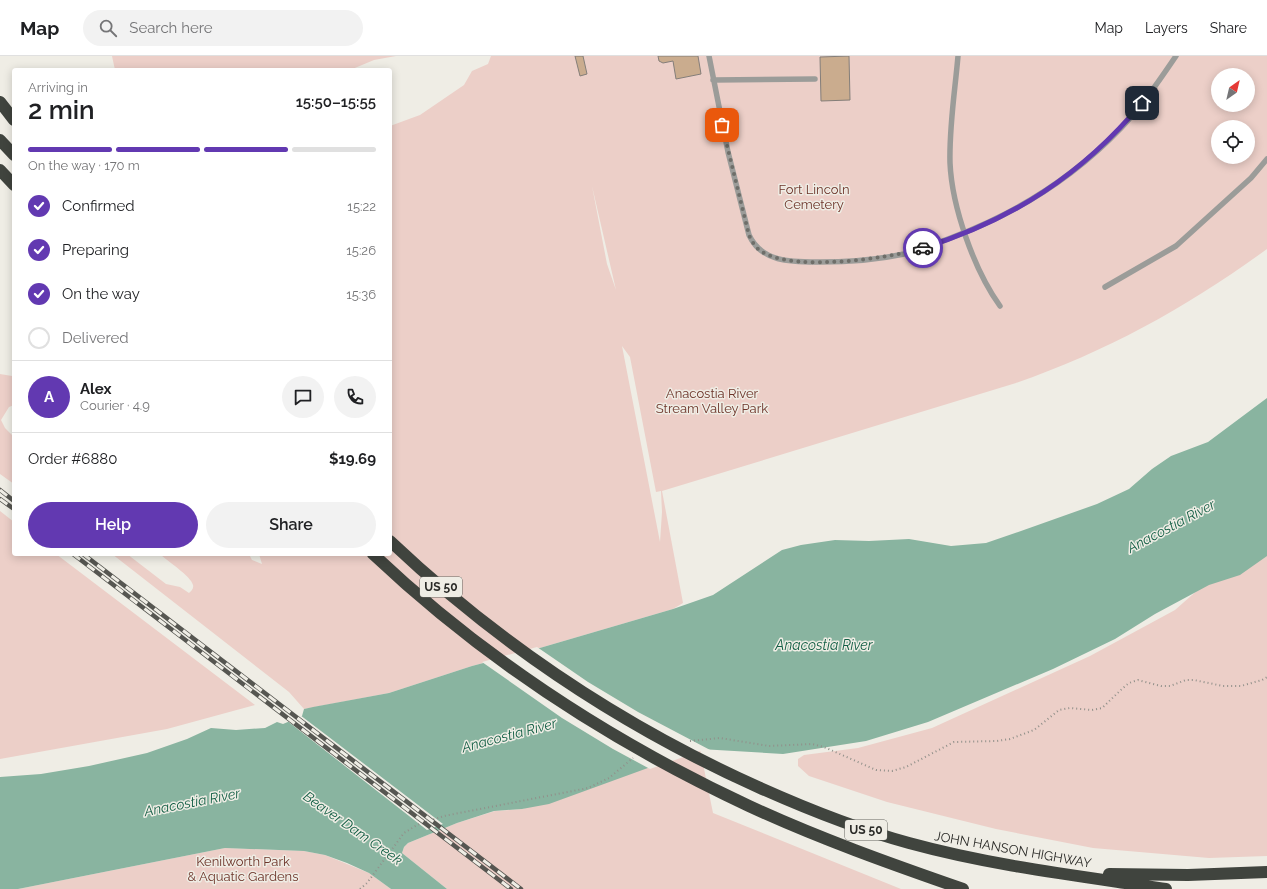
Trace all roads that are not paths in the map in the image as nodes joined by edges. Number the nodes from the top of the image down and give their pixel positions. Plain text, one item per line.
1 (709, 56) edge
2 (958, 56) edge
3 (1176, 56) edge
4 (815, 79) dead end
5 (714, 80) junction
6 (0, 102) edge
7 (0, 113) edge
8 (12, 117) edge
9 (12, 126) edge
10 (0, 140) edge
11 (12, 153) edge
12 (1267, 159) edge
13 (0, 171) edge
14 (12, 183) edge
15 (965, 233) junction
16 (1105, 287) dead end
17 (1000, 306) dead end
18 (392, 543) edge
19 (375, 556) edge
20 (1014, 866) junction
21 (1267, 872) edge
22 (963, 889) edge
23 (1166, 889) edge

1 - 5 lane
2 - 15 lane
3 - 15 lane
4 - 5 lane
5 - 15 lane
6 - 8 highway
7 - 9 highway
10 - 11 highway
12 - 16 lane
13 - 14 highway
15 - 17 lane
18 - 20 highway, JOHN HANSON HIGHWAY / US 50
19 - 22 highway, US 50
20 - 21 highway
20 - 23 highway, JOHN HANSON HIGHWAY / US 50

